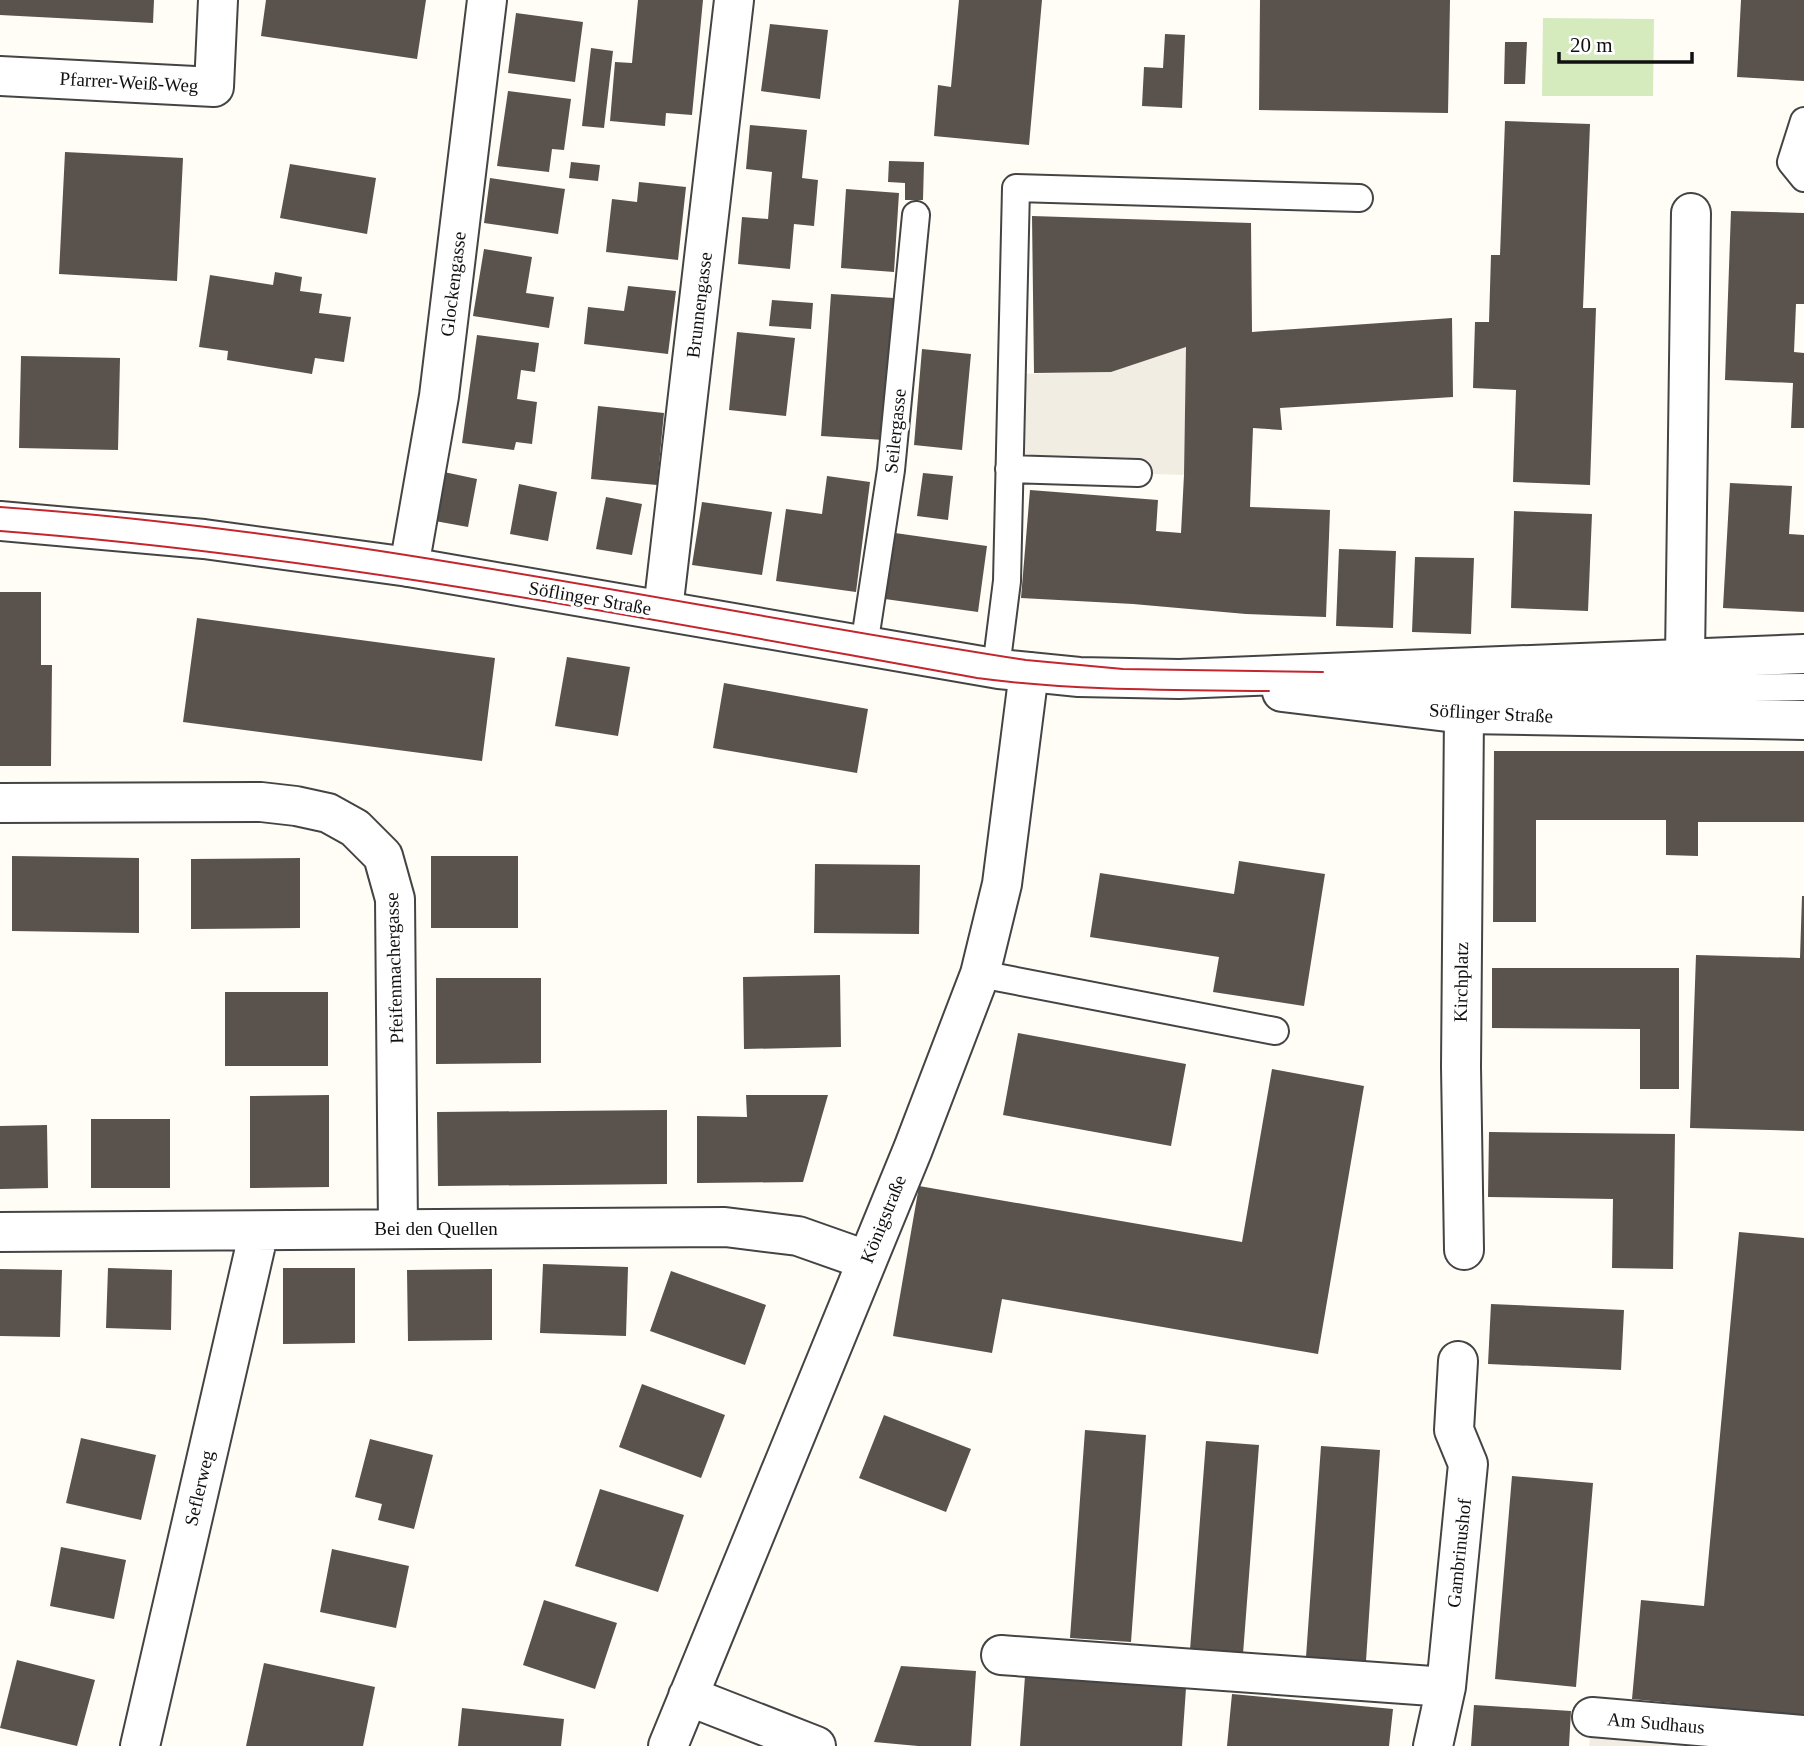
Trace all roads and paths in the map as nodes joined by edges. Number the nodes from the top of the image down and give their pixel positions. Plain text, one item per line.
1 (218, 0) edge
2 (487, 0) edge
3 (734, 0) edge
4 (0, 76) edge
5 (1804, 121) edge
6 (1804, 178) edge
7 (1359, 198) dead end
8 (1691, 213) dead end
9 (916, 215) dead end
10 (1009, 469) junction
11 (1138, 473) dead end
12 (0, 521) edge
13 (409, 567) junction
14 (663, 610) junction
15 (864, 646) junction
16 (1804, 654) edge
17 (1685, 657) junction
18 (1804, 666) edge
19 (1012, 670) junction
20 (1323, 672) junction
21 (1180, 679) junction
22 (1804, 687) edge
23 (1269, 691) junction
24 (1464, 714) junction
25 (1804, 720) edge
26 (0, 803) edge
27 (979, 974) junction
28 (1275, 1031) dead end
29 (398, 1228) junction
30 (259, 1231) junction
31 (0, 1232) edge
32 (1464, 1250) dead end
33 (866, 1260) junction
34 (1458, 1362) dead end
35 (1001, 1655) dead end
36 (1446, 1687) junction
37 (688, 1696) junction
38 (1592, 1717) dead end
39 (1804, 1735) edge
40 (140, 1746) edge
41 (668, 1746) edge
42 (817, 1746) edge
43 (1433, 1746) edge

1 - 4 street, Pfarrer-Weiß-Weg
2 - 13 street, Glockengasse
3 - 14 street, Brunnengasse
5 - 6 lane
7 - 10 lane
8 - 17 street
9 - 15 lane, Seilergasse
10 - 11 lane
10 - 19 lane
12 - 13 street, Söflinger Straße
13 - 14 street, Söflinger Straße
14 - 15 street, Söflinger Straße
15 - 19 street, Söflinger Straße
16 - 17 street, Söflinger Straße
17 - 20 street, Söflinger Straße
18 - 20 lane
19 - 21 street, Söflinger Straße
19 - 27 street, Königstraße
20 - 21 street, Söflinger Straße
21 - 23 street, Söflinger Straße
22 - 23 lane
23 - 24 street, Söflinger Straße
24 - 25 street, Söflinger Straße
24 - 32 street, Kirchplatz
26 - 29 street, Pfeifenmachergasse
27 - 28 lane
27 - 33 street, Königstraße
29 - 30 street, Bei den Quellen
29 - 33 street, Bei den Quellen
30 - 31 street, Bei den Quellen
30 - 40 street, Seflerweg
33 - 37 street, Königstraße
34 - 36 street, Gambrinushof
35 - 36 street
36 - 43 street, Gambrinushof
37 - 41 street, Königstraße
37 - 42 street
38 - 39 street, Am Sudhaus

